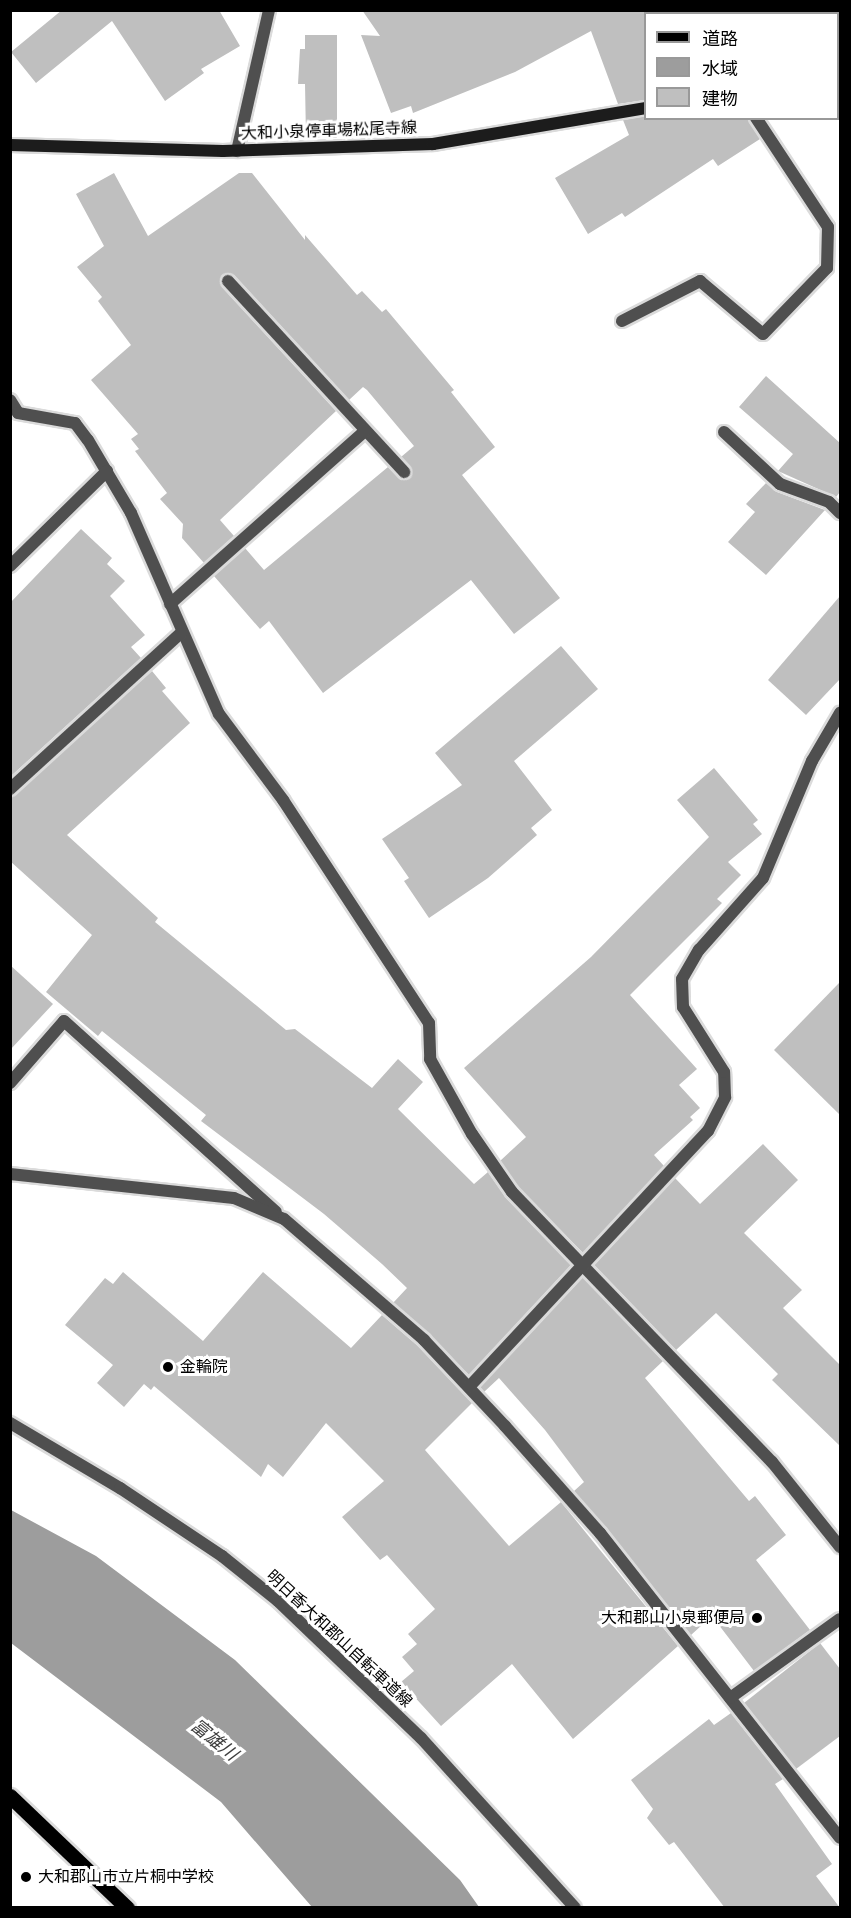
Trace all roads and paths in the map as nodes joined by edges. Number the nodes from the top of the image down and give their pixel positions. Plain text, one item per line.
1 (269, 10) edge
2 (644, 108) edge
3 (757, 120) edge
4 (10, 145) edge
5 (237, 151) junction
6 (228, 280) dead end
7 (622, 321) dead end
8 (10, 400) edge
9 (14, 416) edge
10 (365, 431) junction
11 (724, 432) dead end
12 (107, 471) junction
13 (404, 472) dead end
14 (840, 513) edge
15 (10, 566) edge
16 (170, 604) junction
17 (182, 632) junction
18 (840, 713) edge
19 (10, 789) edge
20 (10, 1083) edge
21 (10, 1174) edge
22 (284, 1219) junction
23 (578, 1265) junction
24 (469, 1387) junction
25 (10, 1423) edge
26 (840, 1547) edge
27 (840, 1619) edge
28 (730, 1698) junction
29 (10, 1796) edge
30 (840, 1838) edge
31 (127, 1908) edge
32 (574, 1908) edge

1 - 5 street
2 - 5 main road, 大和小泉停車場松尾寺線
3 - 7 street
4 - 5 main road, 大和小泉停車場松尾寺線
6 - 10 street
8 - 9 street
9 - 12 street
10 - 13 street
10 - 16 street
11 - 14 street
12 - 15 street
12 - 16 street
16 - 17 street
17 - 19 street
17 - 23 street
18 - 23 street
20 - 22 street
21 - 22 street
22 - 24 street
23 - 24 street
23 - 26 street
24 - 28 street
25 - 32 street, 明日香大和郡山自転車道線
27 - 28 street
28 - 30 street
29 - 31 main road

